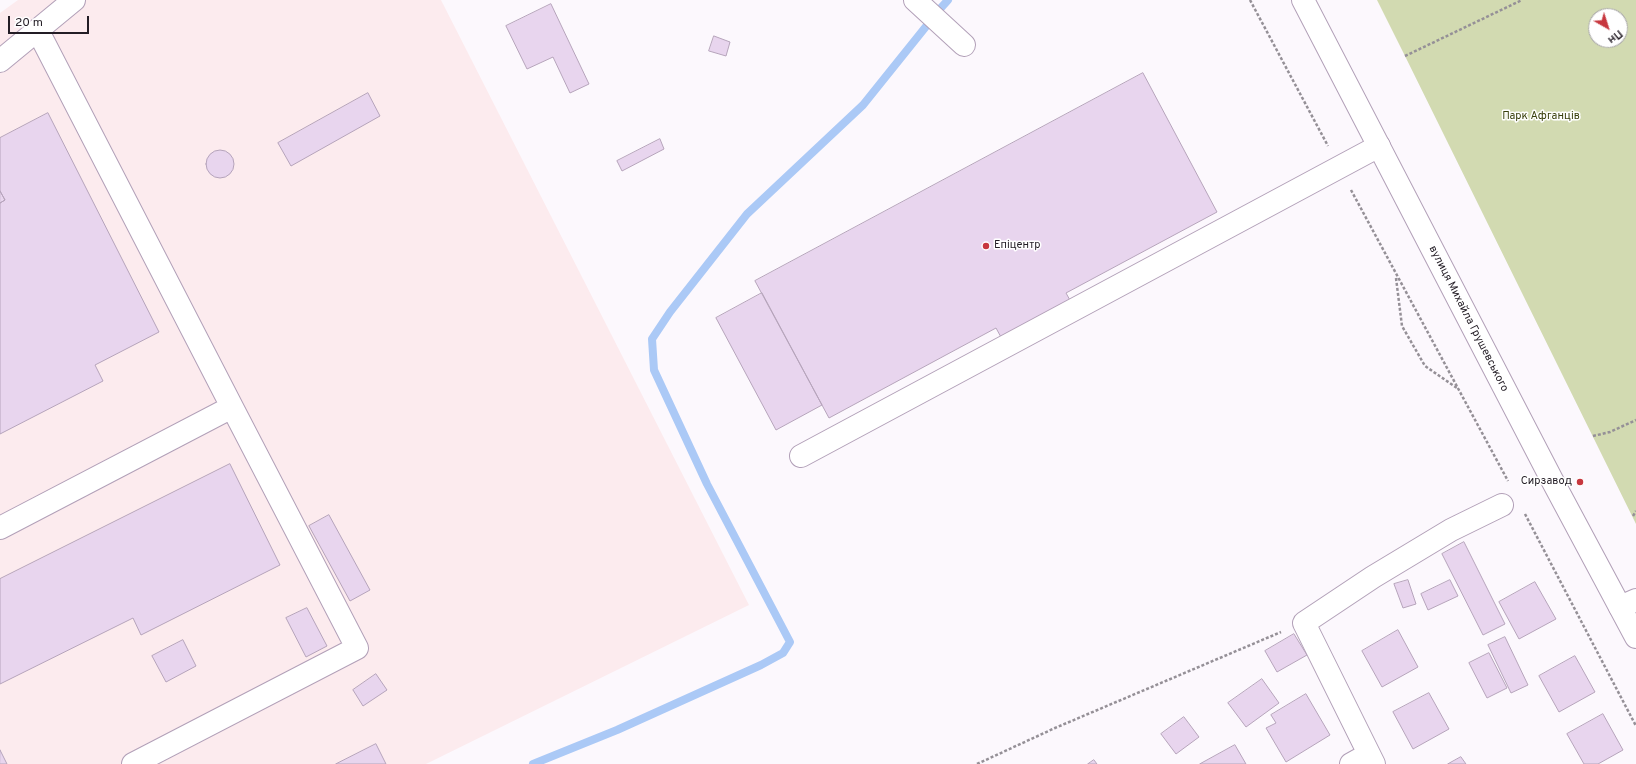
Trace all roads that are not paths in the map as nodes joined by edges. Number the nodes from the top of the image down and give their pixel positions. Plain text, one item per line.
1 (74, 0) edge
2 (915, 0) edge
3 (1302, 0) edge
4 (38, 31) junction
5 (964, 45) dead end
6 (0, 61) edge
7 (1379, 146) junction
8 (232, 407) junction
9 (801, 456) dead end
10 (1513, 507) road end
11 (0, 528) edge
12 (1628, 603) edge
13 (1636, 637) edge
14 (1365, 761) edge
15 (133, 764) edge

1 - 4 main road
2 - 5 main road
3 - 7 main road, вулиця Михайла Грушевського
4 - 6 main road
4 - 8 main road
7 - 9 main road
7 - 12 main road, вулиця Михайла Грушевського
8 - 11 main road
8 - 15 main road
10 - 14 main road
12 - 13 main road, вулиця Михайла Грушевського

